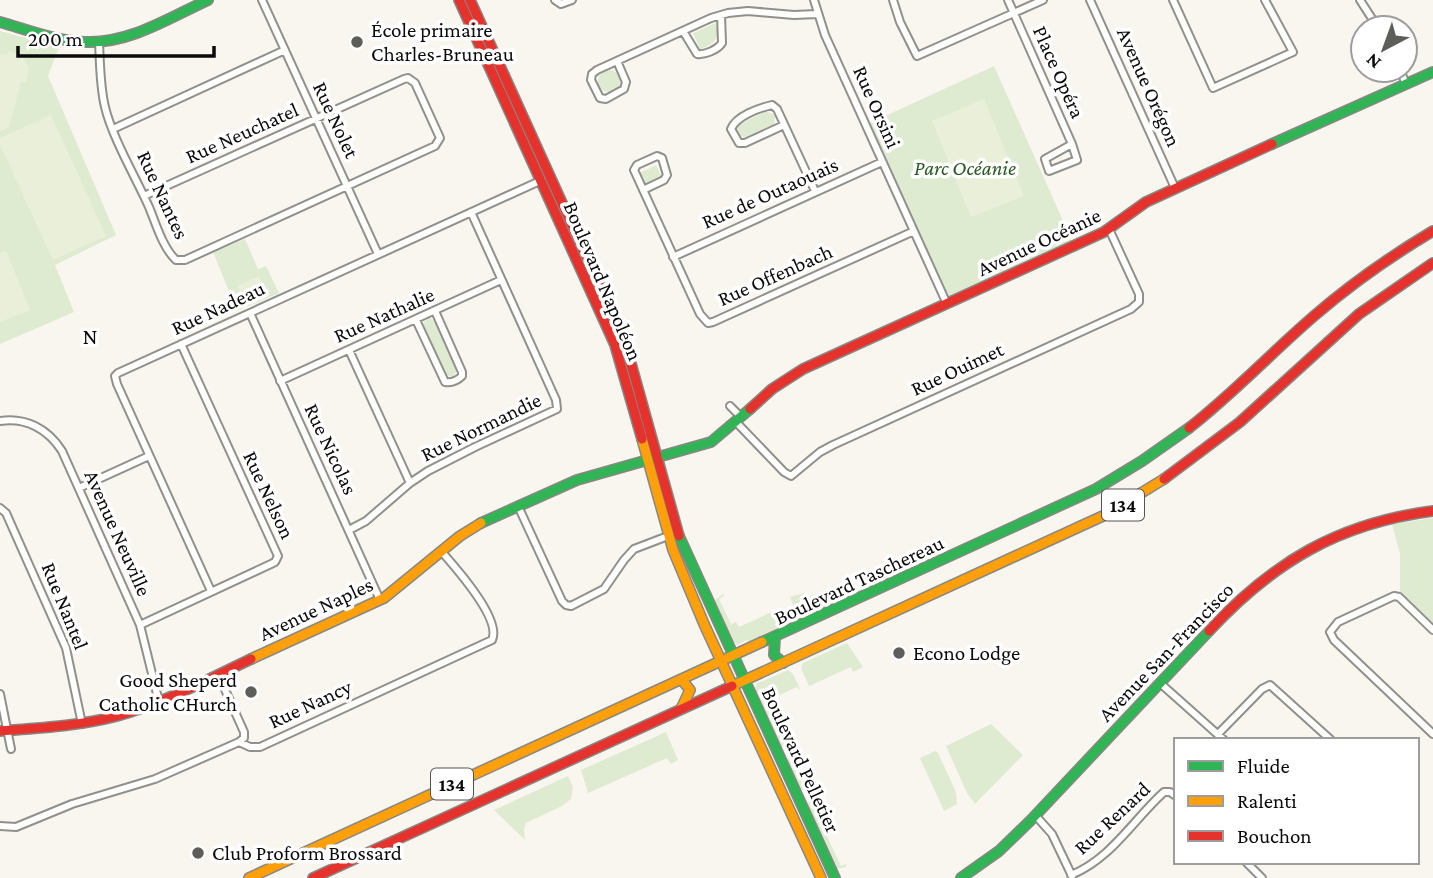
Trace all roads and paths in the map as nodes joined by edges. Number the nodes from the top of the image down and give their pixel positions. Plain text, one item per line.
1 (208, 0) edge
2 (262, 0) edge
3 (555, 0) edge
4 (572, 0) edge
5 (814, 0) edge
6 (893, 0) edge
7 (1008, 0) edge
8 (1044, 0) edge
9 (1090, 0) edge
10 (1173, 0) edge
11 (1265, 0) edge
12 (466, 2) edge
13 (1014, 13) junction
14 (817, 14) junction
15 (721, 15) junction
16 (0, 22) edge
17 (683, 31) junction
18 (99, 42) junction
19 (285, 50) junction
20 (617, 61) junction
21 (1406, 84) edge
22 (316, 118) junction
23 (784, 125) junction
24 (113, 129) junction
25 (1072, 145) junction
26 (882, 162) junction
27 (546, 178) junction
28 (347, 186) junction
29 (1175, 188) junction
30 (643, 190) junction
31 (815, 191) junction
32 (144, 196) junction
33 (471, 212) junction
34 (1109, 229) junction
35 (914, 231) junction
36 (1433, 231) edge
37 (378, 254) junction
38 (673, 257) junction
39 (1433, 263) edge
40 (501, 280) junction
41 (947, 304) junction
42 (435, 311) junction
43 (250, 313) junction
44 (416, 320) junction
45 (181, 344) junction
46 (348, 350) junction
47 (280, 381) junction
48 (730, 406) dead end
49 (738, 419) junction
50 (0, 421) edge
51 (149, 456) junction
52 (652, 460) junction
53 (410, 483) junction
54 (79, 488) junction
55 (518, 506) junction
56 (0, 508) edge
57 (1433, 511) edge
58 (349, 530) junction
59 (668, 536) junction
60 (441, 551) junction
61 (211, 591) junction
62 (705, 596) junction
63 (380, 600) junction
64 (694, 602) junction
65 (140, 625) junction
66 (1433, 630) edge
67 (775, 638) junction
68 (733, 657) junction
69 (722, 662) junction
70 (783, 663) junction
71 (218, 674) junction
72 (682, 680) junction
73 (745, 681) junction
74 (1160, 683) junction
75 (733, 686) junction
76 (0, 694) edge
77 (159, 702) junction
78 (681, 710) junction
79 (82, 724) junction
80 (4, 731) edge
81 (1433, 734) edge
82 (1221, 737) edge
83 (1329, 738) edge
84 (239, 742) junction
85 (10, 748) dead end
86 (779, 754) junction
87 (767, 760) junction
88 (1174, 795) edge
89 (1035, 815) junction
90 (0, 826) edge
91 (822, 850) junction
92 (810, 855) junction
93 (1247, 864) edge
94 (1072, 876) edge
95 (249, 878) edge
96 (313, 878) edge
97 (821, 878) edge
98 (835, 878) edge
99 (961, 878) edge
100 (1262, 878) edge

1 - 18 street
2 - 19 street, Rue Nolet
3 - 4 street
5 - 14 street, Rue Orsini
6 - 13 street
7 - 13 street, Place Opéra
8 - 13 street
9 - 29 street, Avenue Orégon
10 - 11 street
12 - 27 street, Boulevard Napoléon
13 - 25 street, Place Opéra
14 - 15 street
14 - 26 street, Rue Orsini
15 - 17 street
15 - 17 street
16 - 18 street
17 - 20 street
18 - 24 street, Rue Nantes
19 - 22 street, Rue Nolet
19 - 24 street
20 - 20 street
21 - 29 street, Avenue Océanie
22 - 28 street, Rue Nolet
22 - 28 street, Rue Neuchatel
22 - 32 street, Rue Neuchatel
23 - 23 street
23 - 31 street
24 - 32 street, Rue Nantes
25 - 25 street, Place Opéra
26 - 31 street, Rue de Outaouais
26 - 35 street, Rue Orsini
27 - 33 street, Rue Nadeau
27 - 52 street, Boulevard Napoléon
28 - 32 street, Rue Nantes
28 - 37 street, Rue Nolet
29 - 34 street, Avenue Océanie
30 - 30 street, Rue Offenbach
30 - 38 street, Rue Offenbach
31 - 38 street, Rue de Outaouais
33 - 37 street, Rue Nadeau
33 - 40 street, Rue Normandie
34 - 41 street, Avenue Océanie
34 - 49 street, Rue Ouimet
35 - 38 street, Rue Offenbach
35 - 41 street, Rue Orsini
36 - 67 street, Boulevard Taschereau / 134
37 - 43 street, Rue Nadeau
39 - 70 street, Boulevard Taschereau / 134
40 - 42 street, Rue Nathalie
40 - 53 street, Rue Normandie
41 - 49 street, Avenue Océanie
42 - 44 street, Rue Nathalie
42 - 44 street
43 - 45 street, Rue Nadeau
43 - 47 street, Rue Nicolas
44 - 46 street, Rue Nathalie
45 - 51 street, Rue Nadeau
45 - 61 street, Rue Nelson
46 - 47 street, Rue Nathalie
46 - 53 street
47 - 58 street, Rue Nicolas
48 - 49 street
49 - 52 street, Avenue Océanie
50 - 54 street, Avenue Neuville
51 - 54 street
51 - 61 street, Rue Nadeau
52 - 55 street, Avenue Naples
52 - 59 street, Boulevard Napoléon
52 - 62 street, Boulevard Napoléon
53 - 58 street, Rue Normandie
54 - 65 street, Avenue Neuville
55 - 59 street
55 - 60 street, Avenue Naples
56 - 79 street, Rue Nantel
57 - 74 street, Avenue San-Francisco
58 - 63 street, Rue Nicolas
59 - 64 street, Boulevard Napoléon
60 - 63 street, Avenue Naples
60 - 84 street, Rue Nancy
61 - 65 street, Rue Nelson
62 - 64 street
62 - 68 street, Boulevard Napoléon
63 - 71 street, Avenue Naples
64 - 69 street, Boulevard Napoléon
65 - 77 street, Avenue Neuville
66 - 81 street
67 - 68 street, Boulevard Taschereau / 134
67 - 70 street
68 - 69 street, Boulevard Taschereau / 134
68 - 73 street, Boulevard Pelletier
69 - 72 street, Boulevard Taschereau / 134
69 - 75 street, Boulevard Pelletier
70 - 73 street, Boulevard Taschereau / 134
71 - 77 street, Avenue Naples
71 - 84 street
72 - 78 street
72 - 95 street, Boulevard Taschereau / 134
73 - 75 street, Boulevard Taschereau / 134
73 - 86 street, Boulevard Pelletier
74 - 82 street
74 - 89 street, Avenue San-Francisco
75 - 78 street, Boulevard Taschereau / 134
75 - 87 street, Boulevard Pelletier
76 - 80 street
77 - 79 street, Avenue Naples
78 - 96 street, Boulevard Taschereau / 134
79 - 80 street, Avenue Naples
80 - 85 street
82 - 83 street
84 - 90 street, Rue Nancy
86 - 87 street
86 - 91 street, Boulevard Pelletier
87 - 92 street, Boulevard Pelletier
88 - 94 street, Rue Renard
89 - 94 street
89 - 99 street, Avenue San-Francisco
91 - 92 street
91 - 98 street, Boulevard Pelletier
92 - 97 street, Boulevard Pelletier
93 - 100 street

